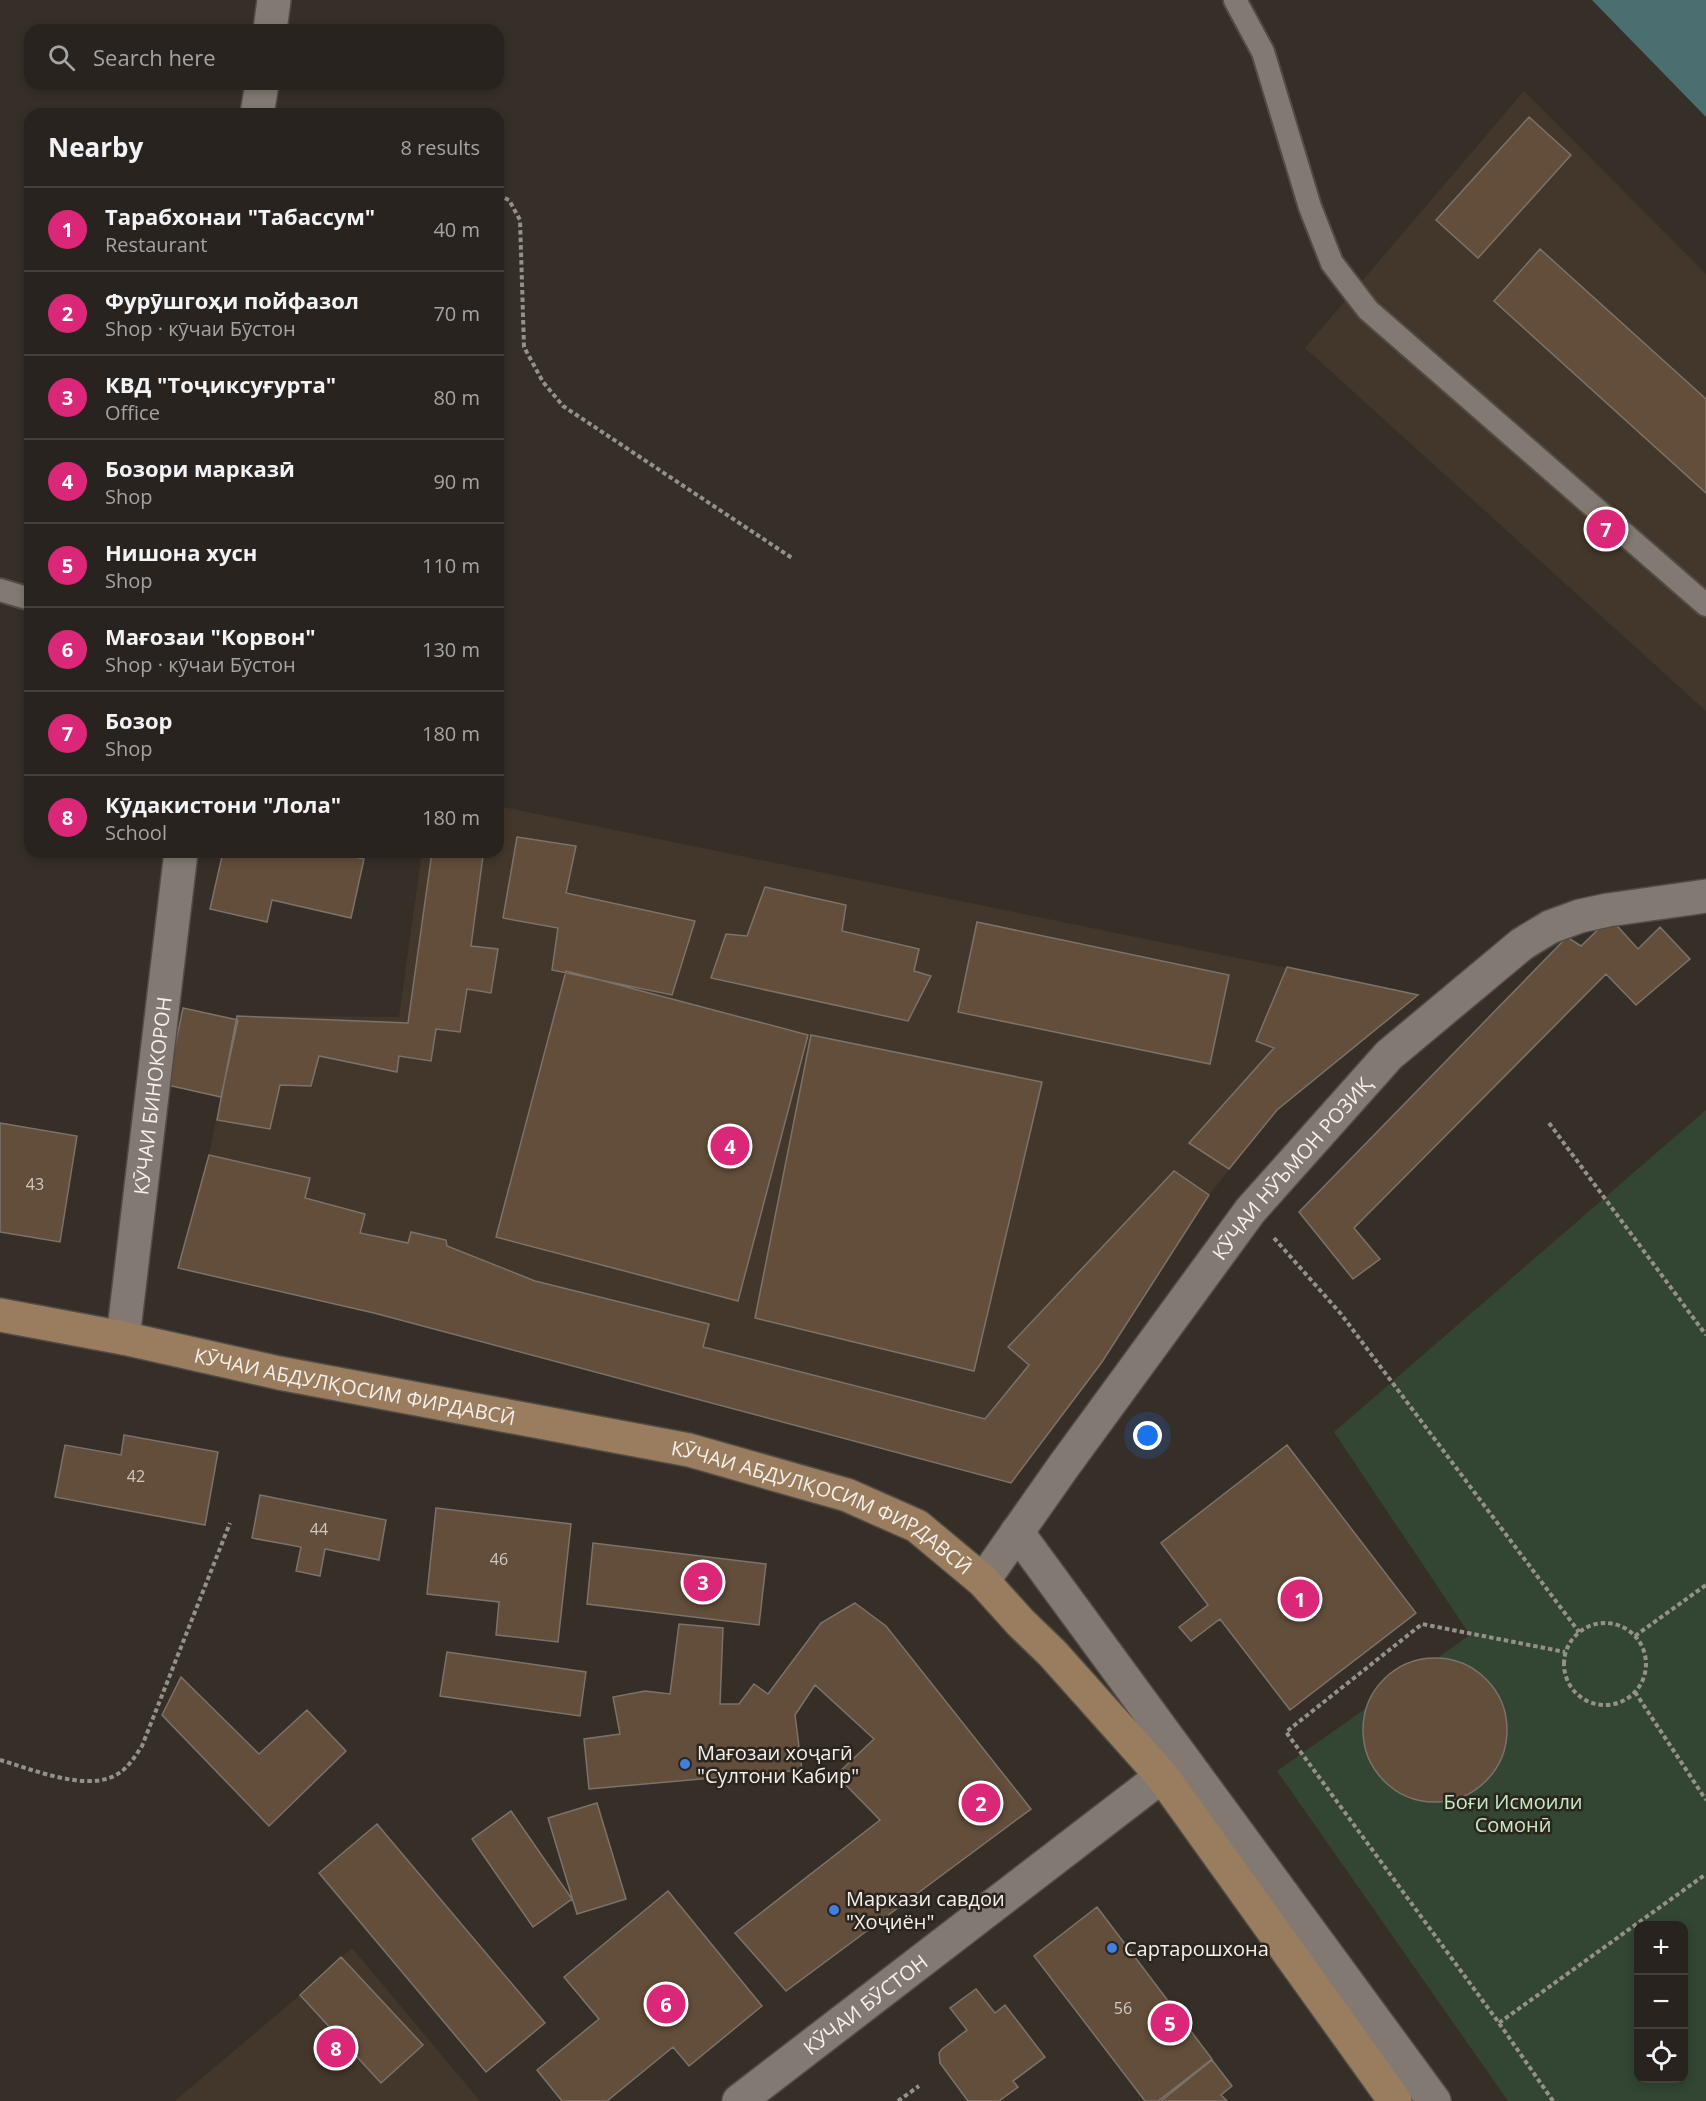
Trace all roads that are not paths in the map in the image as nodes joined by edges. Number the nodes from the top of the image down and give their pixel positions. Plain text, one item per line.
1 (274, 0) edge
2 (1235, 0) edge
3 (271, 24) edge
4 (261, 90) edge
5 (258, 108) edge
6 (0, 590) edge
7 (24, 597) edge
8 (1706, 605) edge
9 (180, 858) edge
10 (1706, 896) edge
11 (0, 1315) edge
12 (123, 1338) junction
13 (1017, 1532) junction
14 (983, 1581) junction
15 (1162, 1776) junction
16 (739, 2101) edge
17 (1395, 2101) edge
18 (1434, 2101) edge

1 - 3 street
2 - 8 lane
4 - 5 street
6 - 7 lane
9 - 12 street, КӮЧАИ БИНОКОРОН
10 - 13 street, КӮЧАИ НӮЪМОН РОЗИҚ
11 - 12 street, КӮЧАИ АБДУЛҚОСИМ ФИРДАВСӢ
12 - 14 street, КӮЧАИ АБДУЛҚОСИМ ФИРДАВСӢ
13 - 14 street, КӮЧАИ НӮЪМОН РОЗИҚ
13 - 18 street
14 - 15 street, КӮЧАИ АБДУЛҚОСИМ ФИРДАВСӢ
15 - 16 street, КӮЧАИ БӮСТОН
15 - 17 street, КӮЧАИ АБДУЛҚОСИМ ФИРДАВСӢ

